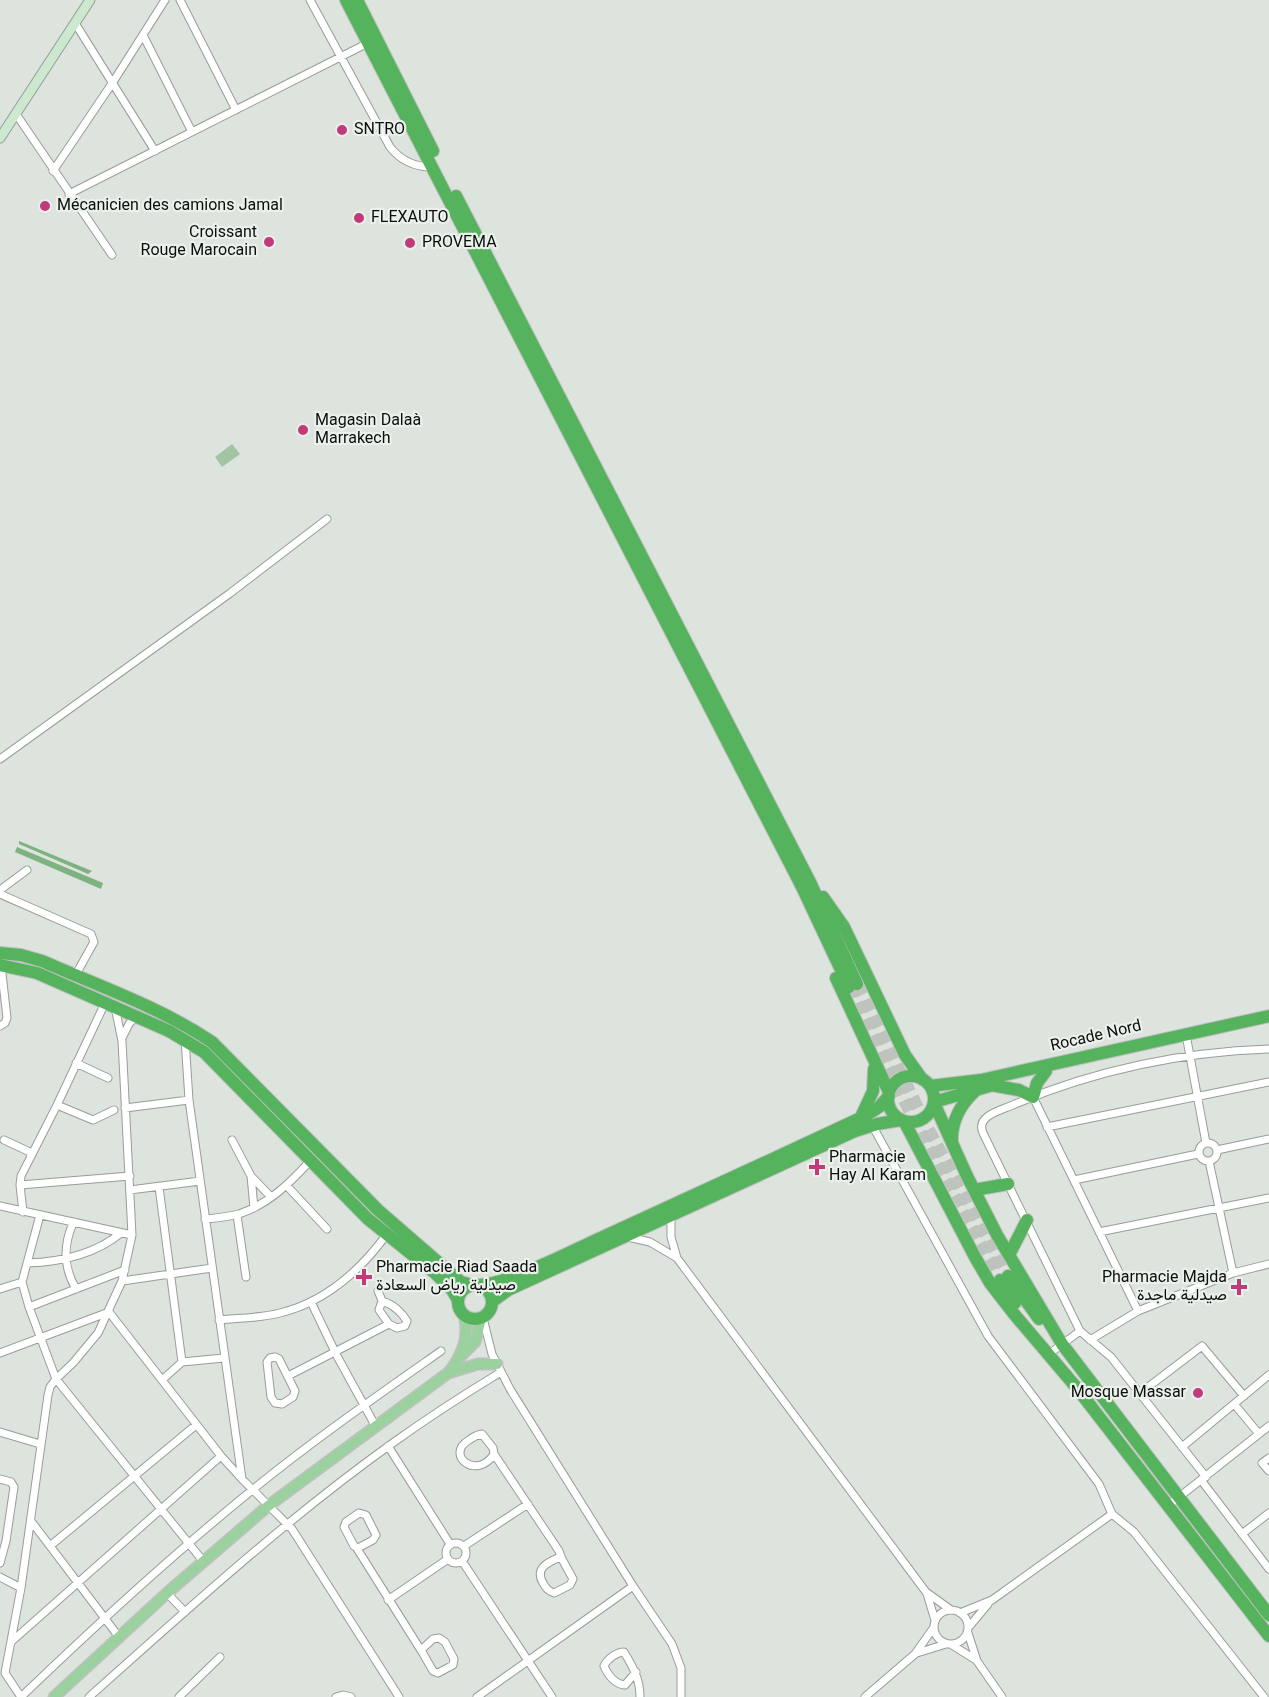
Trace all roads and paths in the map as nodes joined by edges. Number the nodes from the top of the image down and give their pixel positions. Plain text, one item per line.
1 (90, 0) edge
2 (165, 0) edge
3 (180, 0) edge
4 (310, 0) edge
5 (346, 0) edge
6 (357, 0) edge
7 (75, 23) junction
8 (143, 35) junction
9 (368, 44) junction
10 (340, 57) junction
11 (113, 82) junction
12 (236, 110) junction
13 (16, 114) junction
14 (192, 132) junction
15 (0, 138) edge
16 (155, 151) junction
17 (432, 167) junction
18 (53, 171) junction
19 (69, 194) junction
20 (112, 255) dead end
21 (327, 519) dead end
22 (0, 759) edge
23 (27, 870) dead end
24 (806, 885) junction
25 (0, 892) edge
26 (0, 961) edge
27 (75, 976) junction
28 (853, 986) tunnel mouth
29 (110, 1005) junction
30 (136, 1016) junction
31 (1269, 1016) edge
32 (1269, 1023) edge
33 (0, 1026) edge
34 (186, 1040) junction
35 (1187, 1040) junction
36 (122, 1041) junction
37 (1269, 1049) edge
38 (1190, 1055) junction
39 (873, 1061) junction
40 (76, 1063) junction
41 (1046, 1071) junction
42 (108, 1078) dead end
43 (1269, 1082) edge
44 (926, 1083) junction
45 (991, 1085) junction
46 (975, 1090) junction
47 (889, 1094) junction
48 (1032, 1097) junction
49 (1197, 1097) junction
50 (189, 1101) junction
51 (934, 1102) junction
52 (57, 1105) junction
53 (125, 1108) junction
54 (114, 1110) dead end
55 (860, 1118) junction
56 (902, 1120) junction
57 (872, 1125) junction
58 (1047, 1127) junction
59 (1269, 1139) edge
60 (4, 1140) dead end
61 (232, 1140) dead end
62 (1206, 1143) junction
63 (952, 1146) junction
64 (1217, 1150) junction
65 (32, 1154) junction
66 (1198, 1154) junction
67 (311, 1160) junction
68 (1209, 1161) junction
69 (130, 1176) junction
70 (251, 1176) junction
71 (1074, 1180) junction
72 (200, 1181) junction
73 (1008, 1184) junction
74 (20, 1185) junction
75 (159, 1186) junction
76 (287, 1186) junction
77 (130, 1190) junction
78 (974, 1190) junction
79 (271, 1197) junction
80 (1269, 1198) edge
81 (0, 1206) edge
82 (254, 1208) junction
83 (1219, 1208) junction
84 (23, 1212) junction
85 (40, 1215) junction
86 (237, 1215) junction
87 (671, 1216) junction
88 (205, 1219) junction
89 (1027, 1221) junction
90 (73, 1223) junction
91 (327, 1229) dead end
92 (121, 1233) junction
93 (1099, 1233) junction
94 (387, 1234) junction
95 (132, 1235) junction
96 (628, 1237) junction
97 (1009, 1255) junction
98 (677, 1258) junction
99 (65, 1260) junction
100 (27, 1263) junction
101 (1269, 1264) edge
102 (212, 1268) junction
103 (125, 1270) junction
104 (170, 1273) junction
105 (1233, 1273) junction
106 (246, 1277) dead end
107 (122, 1281) junction
108 (22, 1282) junction
109 (474, 1285) junction
110 (0, 1289) edge
111 (75, 1289) junction
112 (378, 1291) dead end
113 (458, 1300) junction
114 (493, 1301) junction
115 (310, 1302) junction
116 (382, 1303) junction
117 (28, 1307) junction
118 (1138, 1311) junction
119 (109, 1312) junction
120 (464, 1315) junction
121 (482, 1318) junction
122 (219, 1320) junction
123 (389, 1324) junction
124 (1080, 1331) junction
125 (40, 1339) junction
126 (1089, 1340) junction
127 (1062, 1344) junction
128 (441, 1351) dead end
129 (0, 1353) edge
130 (335, 1353) junction
131 (1048, 1354) junction
132 (224, 1358) junction
133 (459, 1358) junction
134 (182, 1362) junction
135 (499, 1368) junction
136 (448, 1373) junction
137 (1269, 1375) edge
138 (288, 1376) junction
139 (56, 1379) junction
140 (162, 1380) junction
141 (1139, 1394) junction
142 (1244, 1396) junction
143 (363, 1405) junction
144 (1235, 1405) junction
145 (196, 1425) junction
146 (1269, 1426) edge
147 (376, 1427) junction
148 (0, 1432) edge
149 (1259, 1434) junction
150 (40, 1444) junction
151 (388, 1446) junction
152 (1182, 1447) junction
153 (494, 1454) junction
154 (221, 1456) junction
155 (1269, 1458) edge
156 (1269, 1472) edge
157 (134, 1476) junction
158 (0, 1479) edge
159 (242, 1479) junction
160 (1204, 1479) junction
161 (252, 1490) junction
162 (1174, 1501) junction
163 (528, 1504) junction
164 (268, 1506) junction
165 (161, 1509) junction
166 (1269, 1513) edge
167 (1112, 1514) junction
168 (31, 1521) junction
169 (288, 1524) junction
170 (1242, 1534) junction
171 (189, 1544) junction
172 (450, 1544) junction
173 (50, 1546) junction
174 (464, 1546) junction
175 (356, 1547) junction
176 (447, 1559) junction
177 (562, 1559) junction
178 (202, 1561) junction
179 (462, 1561) junction
180 (0, 1563) edge
181 (1269, 1569) edge
182 (0, 1578) edge
183 (79, 1584) junction
184 (633, 1586) junction
185 (21, 1588) junction
186 (926, 1592) junction
187 (167, 1593) junction
188 (388, 1600) junction
189 (992, 1600) junction
190 (951, 1610) junction
191 (185, 1612) junction
192 (960, 1613) junction
193 (1269, 1615) edge
194 (104, 1617) junction
195 (934, 1624) junction
196 (968, 1630) junction
197 (1269, 1636) edge
198 (119, 1637) junction
199 (11, 1642) junction
200 (949, 1644) junction
201 (422, 1652) junction
202 (915, 1654) junction
203 (220, 1657) dead end
204 (528, 1660) junction
205 (978, 1661) junction
206 (636, 1672) junction
207 (3, 1673) edge
208 (55, 1697) edge
209 (89, 1697) edge
210 (178, 1697) edge
211 (336, 1697) edge
212 (351, 1697) edge
213 (399, 1697) edge
214 (477, 1697) edge
215 (552, 1697) edge
216 (640, 1697) edge
217 (681, 1697) edge
218 (865, 1697) edge
219 (1002, 1697) edge
220 (1264, 1697) edge

1 - 7 street
2 - 8 street
3 - 12 street
4 - 10 street
5 - 9 highway
6 - 24 highway
7 - 11 street
7 - 13 street
8 - 11 street
8 - 14 street
9 - 10 street
9 - 17 highway
10 - 12 street
10 - 17 street
11 - 16 street
11 - 18 street
12 - 14 street
13 - 15 street
13 - 18 street
14 - 16 street
16 - 19 street
17 - 24 highway
18 - 19 street
19 - 20 street
21 - 22 street
23 - 25 street
24 - 28 highway
24 - 39 highway
24 - 44 highway
25 - 27 street
26 - 27 highway
26 - 29 highway
26 - 33 street
27 - 109 highway
29 - 30 highway
29 - 36 street
29 - 40 street
30 - 34 highway
30 - 36 street
31 - 44 highway, Rocade Nord
32 - 35 highway, Rocade Nord
34 - 50 street
34 - 67 highway
35 - 38 street
35 - 41 highway, Rocade Nord
36 - 53 street
37 - 38 street
38 - 48 street
38 - 49 street
39 - 47 highway
39 - 55 highway
40 - 42 street
40 - 52 street
41 - 45 highway, Rocade Nord
41 - 48 highway
43 - 49 street
44 - 47 highway
44 - 51 highway
45 - 46 highway, Rocade Nord
45 - 48 highway
46 - 51 highway, Rocade Nord
46 - 63 highway
47 - 55 highway
47 - 56 highway
48 - 58 street
48 - 73 street
49 - 58 street
49 - 62 street
50 - 53 street
50 - 72 street
51 - 56 highway
51 - 63 highway
52 - 54 street
52 - 65 street
53 - 69 street
55 - 109 highway
56 - 57 highway
56 - 131 highway
57 - 87 highway
57 - 167 street
58 - 71 street
59 - 64 street
60 - 65 street
61 - 70 street
62 - 64 street
62 - 66 street
63 - 78 highway
64 - 68 street
65 - 74 street
66 - 68 street
66 - 71 street
67 - 76 street
67 - 94 highway
68 - 83 street
69 - 74 street
69 - 77 street
70 - 79 street
70 - 82 street
71 - 93 street
72 - 75 street
72 - 88 street
73 - 78 highway
73 - 89 street
74 - 84 street
75 - 77 street
75 - 104 street
76 - 79 street
76 - 91 street
77 - 95 street
78 - 97 highway
79 - 82 street
80 - 83 street
81 - 84 street
82 - 86 street
83 - 93 street
83 - 105 street
84 - 85 street
85 - 90 street
85 - 100 street
86 - 88 street
86 - 106 street
87 - 96 highway
87 - 98 street
88 - 102 street
89 - 97 highway
89 - 124 street
90 - 92 street
90 - 99 street
92 - 95 street
92 - 99 street
93 - 118 street
94 - 113 highway
94 - 115 street
95 - 103 street
96 - 98 street
96 - 114 highway
97 - 127 highway
98 - 186 street
99 - 100 street
99 - 111 street
100 - 108 street
101 - 105 street
102 - 104 street
102 - 122 street
103 - 107 street
103 - 111 street
104 - 107 street
104 - 134 street
105 - 118 street
107 - 119 street
108 - 110 street
108 - 117 street
109 - 113 highway
109 - 114 highway
111 - 117 street
112 - 116 street
113 - 120 highway
114 - 121 highway
115 - 122 street
115 - 130 street
116 - 123 street
116 - 123 street
117 - 125 street
118 - 126 street
119 - 125 street
119 - 139 street
119 - 140 street
120 - 121 highway
120 - 133 main road
121 - 133 main road
121 - 135 street
122 - 132 street
123 - 130 street
124 - 126 street
124 - 127 street
125 - 129 street
125 - 139 street
126 - 141 street
127 - 131 street
127 - 131 highway
127 - 162 highway
128 - 143 street
130 - 138 street
130 - 143 street
131 - 162 highway
132 - 134 street
132 - 159 street
133 - 136 main road
134 - 140 street
135 - 136 main road
135 - 151 street
135 - 184 street
136 - 147 main road
137 - 142 street
138 - 138 street
139 - 150 street
139 - 157 street
140 - 145 street
141 - 142 street
141 - 152 street
142 - 144 street
143 - 147 street
143 - 161 street
144 - 149 street
144 - 152 street
145 - 154 street
145 - 157 street
146 - 149 street
147 - 164 main road
148 - 150 street
149 - 160 street
150 - 168 street
151 - 169 street
151 - 172 street
152 - 160 street
153 - 153 street
153 - 163 street
154 - 159 street
154 - 165 street
155 - 156 street
157 - 165 street
157 - 173 street
158 - 180 street
159 - 161 street
160 - 162 street
160 - 170 street
161 - 164 street
161 - 171 street
162 - 193 highway
162 - 197 highway
163 - 174 street
163 - 177 street
164 - 169 street
164 - 178 main road
165 - 171 street
165 - 183 street
166 - 170 street
167 - 189 street
167 - 220 street
168 - 173 street
168 - 185 street
169 - 191 street
169 - 213 street
170 - 181 street
171 - 178 street
171 - 194 street
172 - 174 street
172 - 176 street
173 - 183 street
174 - 179 street
175 - 175 street
175 - 188 street
176 - 179 street
176 - 188 street
177 - 177 street
178 - 187 main road
179 - 204 street
182 - 185 street
183 - 194 street
183 - 199 street
184 - 204 street
184 - 217 street
185 - 199 street
186 - 190 street
186 - 195 street
187 - 191 street
187 - 198 main road
188 - 201 street
189 - 192 street
189 - 196 street
190 - 192 street
190 - 195 street
191 - 209 street
192 - 196 street
194 - 198 street
194 - 207 street
195 - 200 street
195 - 202 street
196 - 200 street
196 - 205 street
198 - 208 main road
199 - 207 street
200 - 202 street
200 - 205 street
201 - 201 street
202 - 218 street
203 - 210 street
204 - 214 street
204 - 215 street
205 - 219 street
206 - 206 street
206 - 216 street
211 - 212 street

